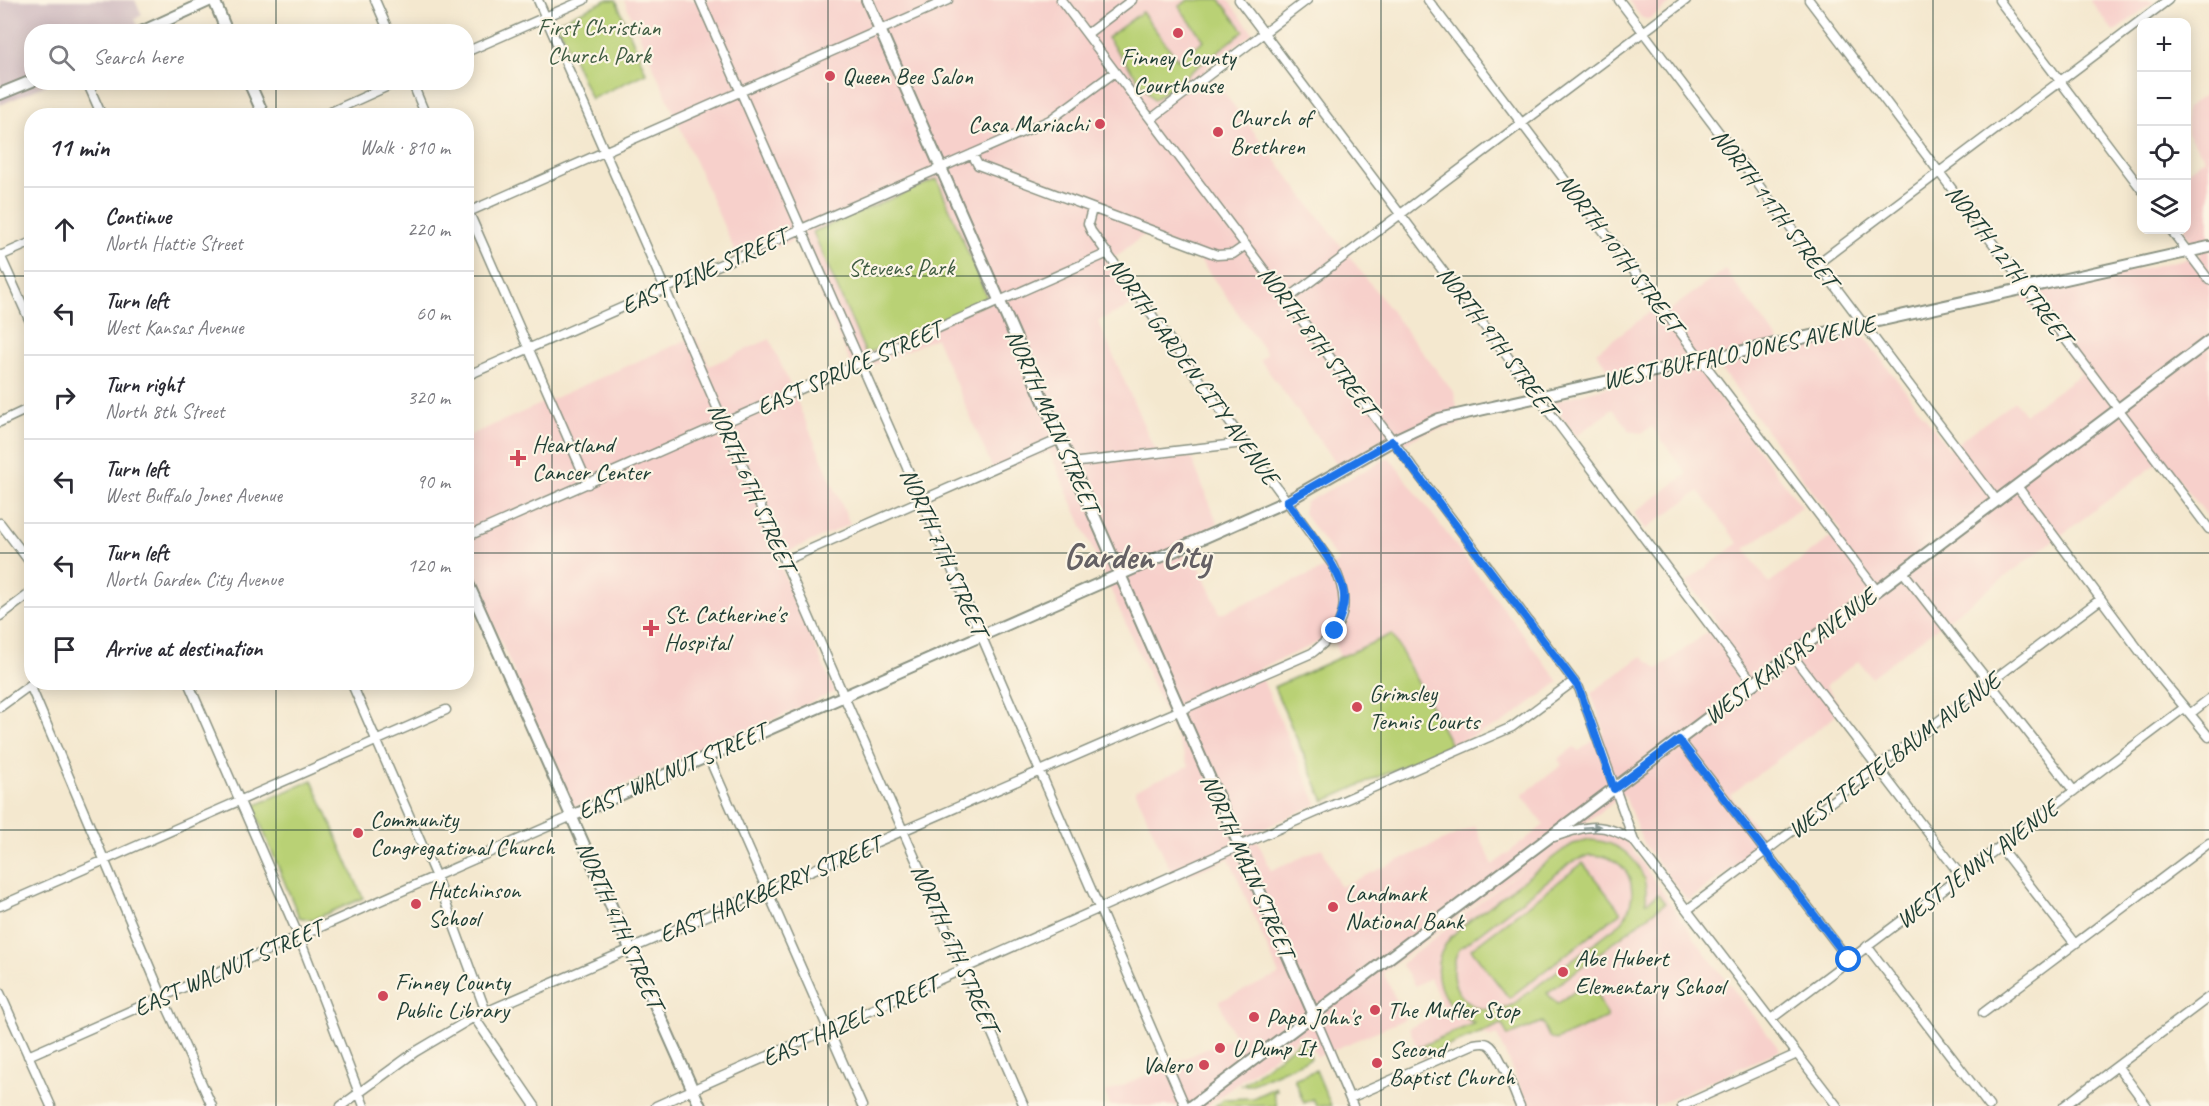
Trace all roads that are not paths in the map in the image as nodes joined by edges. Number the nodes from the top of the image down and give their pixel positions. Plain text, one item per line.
1 (212, 0) edge
2 (375, 0) edge
3 (538, 0) edge
4 (584, 0) edge
5 (700, 0) edge
6 (867, 0) edge
7 (948, 0) edge
8 (1061, 0) edge
9 (1132, 0) edge
10 (1239, 0) edge
11 (1307, 0) edge
12 (1428, 0) edge
13 (1618, 0) edge
14 (1686, 0) edge
15 (1809, 0) edge
16 (1999, 0) edge
17 (2168, 0) edge
18 (546, 17) junction
19 (159, 24) edge
20 (223, 24) edge
21 (386, 24) edge
22 (880, 30) junction
23 (1643, 32) junction
24 (1264, 33) junction
25 (1087, 34) junction
26 (474, 48) edge
27 (1115, 72) junction
28 (2060, 81) junction
29 (24, 84) edge
30 (91, 90) edge
31 (253, 90) edge
32 (379, 90) edge
33 (415, 90) edge
34 (740, 92) junction
35 (0, 94) edge
36 (98, 108) edge
37 (260, 108) edge
38 (339, 108) edge
39 (423, 108) edge
40 (1151, 119) junction
41 (1521, 123) junction
42 (605, 152) junction
43 (972, 153) junction
44 (941, 167) junction
45 (1939, 173) junction
46 (2137, 183) edge
47 (474, 208) edge
48 (1092, 209) junction
49 (1400, 214) junction
50 (474, 226) edge
51 (800, 228) junction
52 (2174, 234) edge
53 (1246, 245) junction
54 (24, 246) edge
55 (2209, 248) edge
56 (2188, 252) junction
57 (1108, 253) junction
58 (0, 256) edge
59 (1817, 264) junction
60 (2209, 280) edge
61 (665, 288) junction
62 (2027, 288) junction
63 (1286, 300) junction
64 (1000, 301) junction
65 (24, 308) edge
66 (1864, 326) junction
67 (2209, 341) edge
68 (529, 348) junction
69 (1701, 360) junction
70 (860, 363) junction
71 (474, 372) edge
72 (1538, 396) junction
73 (2119, 409) junction
74 (24, 411) edge
75 (0, 422) edge
76 (724, 423) junction
77 (1060, 439) junction
78 (1392, 441) junction
79 (1244, 443) junction
80 (1071, 463) junction
81 (588, 484) junction
82 (2017, 486) junction
83 (921, 501) junction
84 (1287, 501) junction
85 (1997, 501) junction
86 (0, 523) edge
87 (2209, 529) edge
88 (474, 534) edge
89 (24, 554) edge
90 (784, 561) junction
91 (1903, 572) junction
92 (1119, 574) junction
93 (1877, 591) junction
94 (474, 597) edge
95 (24, 598) edge
96 (2101, 599) junction
97 (0, 616) edge
98 (981, 635) junction
99 (1792, 656) junction
100 (1574, 681) junction
101 (1990, 682) junction
102 (1754, 684) junction
103 (24, 690) edge
104 (34, 690) edge
105 (192, 690) edge
106 (354, 690) edge
107 (843, 696) junction
108 (2209, 699) edge
109 (0, 707) edge
110 (446, 710) dead end
111 (1180, 711) junction
112 (2187, 711) junction
113 (2209, 736) edge
114 (376, 740) junction
115 (1679, 740) junction
116 (708, 756) junction
117 (1877, 767) junction
118 (1041, 772) junction
119 (1614, 789) junction
120 (2074, 791) junction
121 (240, 800) junction
122 (572, 816) junction
123 (904, 831) junction
124 (1548, 839) junction
125 (1634, 841) junction
126 (2209, 843) edge
127 (1239, 846) junction
128 (2000, 847) junction
129 (1765, 851) junction
130 (104, 860) junction
131 (1960, 876) junction
132 (436, 877) junction
133 (767, 890) junction
134 (0, 906) edge
135 (1100, 908) junction
136 (1687, 910) junction
137 (299, 937) junction
138 (2075, 944) junction
139 (1867, 946) junction
140 (631, 950) junction
141 (1849, 960) junction
142 (964, 969) junction
143 (0, 993) edge
144 (162, 996) junction
145 (2209, 997) edge
146 (8, 1011) junction
147 (486, 1012) junction
148 (1983, 1013) dead end
149 (1314, 1015) junction
150 (0, 1017) edge
151 (474, 1017) junction
152 (1771, 1019) junction
153 (829, 1030) junction
154 (1797, 1054) junction
155 (28, 1056) junction
156 (2118, 1067) junction
157 (694, 1091) junction
158 (360, 1093) junction
159 (1352, 1102) edge
160 (51, 1106) edge
161 (212, 1106) edge
162 (341, 1106) edge
163 (364, 1106) edge
164 (535, 1106) edge
165 (656, 1106) edge
166 (700, 1106) edge
167 (862, 1106) edge
168 (1023, 1106) edge
169 (1185, 1106) edge
170 (1192, 1106) edge
171 (1520, 1106) edge
172 (1683, 1106) edge
173 (1837, 1106) edge
174 (1989, 1106) edge
175 (2064, 1106) edge
176 (2147, 1106) edge

1 - 19 main road
1 - 20 main road
2 - 21 street
3 - 18 street, NORTH 6TH STREET
4 - 18 street
5 - 34 street, NORTH 7TH STREET
6 - 22 main road, NORTH MAIN STREET
7 - 22 street
8 - 25 street, NORTH 8TH STREET
9 - 25 street
10 - 24 street, NORTH 9TH STREET
11 - 24 street
12 - 41 street, NORTH 10TH STREET
13 - 23 street, NORTH 11TH STREET
14 - 23 street
15 - 45 street, NORTH 12TH STREET
16 - 28 street
17 - 28 street
18 - 26 street
18 - 42 street, NORTH 6TH STREET
22 - 34 street
22 - 44 main road, NORTH MAIN STREET
23 - 41 street
23 - 59 street, NORTH 11TH STREET
24 - 40 street
24 - 49 street, NORTH 9TH STREET
25 - 27 street, NORTH 8TH STREET
27 - 40 street, NORTH 8TH STREET
27 - 43 street, EAST PINE STREET
28 - 45 street
28 - 46 street
29 - 35 main road
30 - 36 street
31 - 37 main road
32 - 38 street
33 - 39 street
34 - 42 street
34 - 51 street, NORTH 7TH STREET
40 - 53 street, NORTH 8TH STREET
41 - 49 street
41 - 69 street, NORTH 10TH STREET
42 - 47 street
42 - 61 street, NORTH 6TH STREET
43 - 44 street, EAST PINE STREET
43 - 48 street
44 - 51 street, EAST PINE STREET
44 - 64 main road, NORTH MAIN STREET
45 - 59 street
45 - 62 street, NORTH 12TH STREET
48 - 53 street
48 - 57 street, NORTH GARDEN CITY AVENUE
49 - 63 street
49 - 72 street, NORTH 9TH STREET
50 - 68 street
51 - 61 street, EAST PINE STREET
51 - 70 street, NORTH 7TH STREET
52 - 56 street
53 - 63 street, NORTH 8TH STREET
54 - 58 street
55 - 56 main road, WEST BUFFALO JONES AVENUE
56 - 60 street
56 - 62 main road, WEST BUFFALO JONES AVENUE
57 - 64 street, EAST SPRUCE STREET
57 - 79 street, NORTH GARDEN CITY AVENUE
58 - 65 street
59 - 66 street, NORTH 11TH STREET
61 - 68 street, EAST PINE STREET
61 - 76 street, NORTH 6TH STREET
62 - 66 main road, WEST BUFFALO JONES AVENUE
62 - 73 street, NORTH 12TH STREET
63 - 78 street, NORTH 8TH STREET
64 - 70 street, EAST SPRUCE STREET
64 - 77 main road, NORTH MAIN STREET
66 - 69 main road, WEST BUFFALO JONES AVENUE
66 - 85 street, NORTH 11TH STREET
67 - 73 main road, WEST KANSAS AVENUE
68 - 71 street, EAST PINE STREET
68 - 81 street
69 - 72 main road, WEST BUFFALO JONES AVENUE
69 - 93 street, NORTH 10TH STREET
70 - 76 street, EAST SPRUCE STREET
70 - 83 street, NORTH 7TH STREET
72 - 78 main road, WEST BUFFALO JONES AVENUE
72 - 102 street, NORTH 9TH STREET
73 - 82 main road, WEST KANSAS AVENUE
73 - 87 street, NORTH 12TH STREET
74 - 75 street
76 - 81 street, EAST SPRUCE STREET
76 - 90 street, NORTH 6TH STREET
77 - 80 main road, NORTH MAIN STREET
77 - 83 street
78 - 84 main road, WEST BUFFALO JONES AVENUE
78 - 100 street, NORTH 8TH STREET
79 - 80 street
79 - 84 street, NORTH GARDEN CITY AVENUE
80 - 92 main road, NORTH MAIN STREET
81 - 88 street, EAST SPRUCE STREET
82 - 85 main road, WEST KANSAS AVENUE
82 - 96 street
83 - 90 street
83 - 98 street, NORTH 7TH STREET
84 - 92 main road, WEST BUFFALO JONES AVENUE
84 - 111 street, NORTH GARDEN CITY AVENUE
85 - 91 main road, WEST KANSAS AVENUE
86 - 89 street
90 - 107 street, NORTH 6TH STREET
91 - 93 main road, WEST KANSAS AVENUE
91 - 101 street
92 - 98 main road, EAST WALNUT STREET
92 - 111 main road, NORTH MAIN STREET
93 - 99 main road, WEST KANSAS AVENUE
94 - 122 main road, NORTH 4TH STREET
95 - 97 street
96 - 101 street, WEST TEITELBAUM AVENUE
96 - 112 street
98 - 107 main road, EAST WALNUT STREET
98 - 118 street, NORTH 7TH STREET
99 - 102 main road, WEST KANSAS AVENUE
99 - 117 street
100 - 119 street, NORTH 8TH STREET
100 - 127 street, EAST HAZEL STREET
101 - 117 street, WEST TEITELBAUM AVENUE
101 - 120 street
102 - 115 main road, WEST KANSAS AVENUE
103 - 109 street
104 - 130 street
105 - 121 street
106 - 114 street
107 - 116 main road, EAST WALNUT STREET
107 - 123 street, NORTH 6TH STREET
108 - 112 street, WEST JENNY AVENUE
110 - 114 street
111 - 118 street, EAST HACKBERRY STREET
111 - 127 main road, NORTH MAIN STREET
112 - 113 street
112 - 120 street, WEST JENNY AVENUE
114 - 121 street
114 - 132 street
115 - 119 main road, WEST KANSAS AVENUE
115 - 129 street
116 - 122 main road, EAST WALNUT STREET
116 - 133 street
117 - 129 street, WEST TEITELBAUM AVENUE
117 - 131 street
118 - 123 street, EAST HACKBERRY STREET
118 - 135 street, NORTH 7TH STREET
119 - 124 main road, WEST KANSAS AVENUE
119 - 125 street, NORTH 8TH STREET
120 - 128 street, WEST JENNY AVENUE
121 - 130 street
121 - 137 street
122 - 132 street, EAST WALNUT STREET
122 - 140 main road, NORTH 4TH STREET
123 - 133 street, EAST HACKBERRY STREET
123 - 142 street, NORTH 6TH STREET
124 -> 125 street
124 - 149 main road, WEST KANSAS AVENUE
125 - 136 street, NORTH 8TH STREET
126 - 138 street
127 - 135 street, EAST HAZEL STREET
127 - 149 main road, NORTH MAIN STREET
128 - 131 street, WEST JENNY AVENUE
128 - 138 street
129 - 136 street, WEST TEITELBAUM AVENUE
129 - 141 street
130 - 134 street
130 - 144 street
131 - 139 street, WEST JENNY AVENUE
132 - 137 street, EAST WALNUT STREET
132 - 147 street
133 - 140 street, EAST HACKBERRY STREET
133 - 153 street
135 - 142 street, EAST HAZEL STREET
135 - 169 street, NORTH 7TH STREET
136 - 152 street, NORTH 8TH STREET
137 - 144 street, EAST WALNUT STREET
137 - 158 street
138 - 148 street
139 - 141 street, WEST JENNY AVENUE
139 - 174 street
140 - 147 street, EAST HACKBERRY STREET
140 - 157 main road, NORTH 4TH STREET
141 - 152 street, WEST JENNY AVENUE
142 - 153 street, EAST HAZEL STREET
142 - 168 street, NORTH 6TH STREET
143 - 146 street
144 - 155 street, EAST WALNUT STREET
144 - 161 street
145 - 156 street
146 - 150 street
146 - 155 street
147 - 151 street, EAST HACKBERRY STREET
149 - 159 street, NORTH MAIN STREET
149 - 170 main road, WEST KANSAS AVENUE
151 - 158 street, EAST HACKBERRY STREET
151 - 164 street
152 - 154 street, NORTH 8TH STREET
153 - 157 street, EAST HAZEL STREET
153 - 167 street
154 - 172 street
154 - 173 street, NORTH 8TH STREET
155 - 160 street
156 - 175 street
156 - 176 street
157 - 165 street, EAST HAZEL STREET
157 - 166 main road, NORTH 4TH STREET
158 - 162 street, EAST HACKBERRY STREET
158 - 163 street
159 - 171 street

